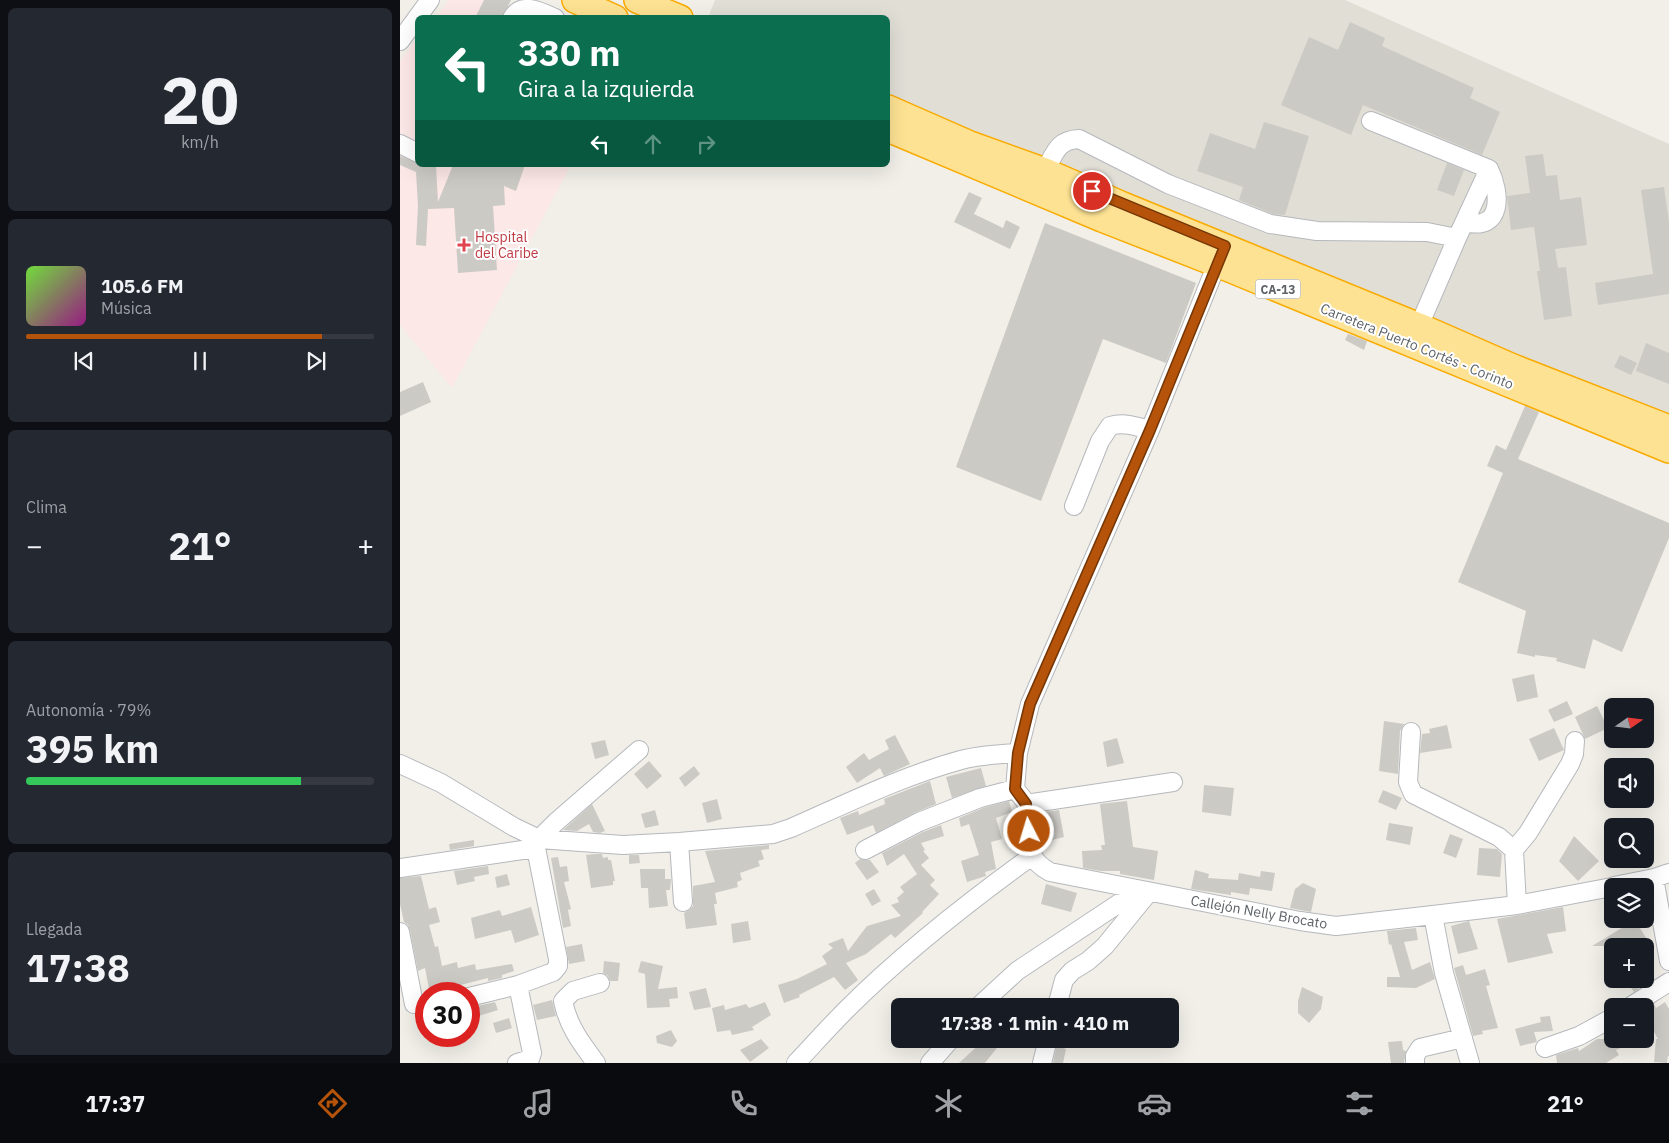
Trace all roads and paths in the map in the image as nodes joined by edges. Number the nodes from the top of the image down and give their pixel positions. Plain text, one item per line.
1 (430, 0) edge
2 (575, 0) edge
3 (637, 0) edge
4 (668, 9) edge
5 (419, 15) edge
6 (515, 15) edge
7 (547, 15) edge
8 (608, 15) edge
9 (415, 20) edge
10 (400, 41) edge
11 (890, 109) edge
12 (1370, 120) dead end
13 (890, 130) edge
14 (400, 144) edge
15 (415, 152) edge
16 (1489, 169) junction
17 (1045, 171) junction
18 (1465, 222) junction
19 (1457, 238) junction
20 (1221, 255) junction
21 (1419, 326) junction
22 (1572, 400) junction
23 (1669, 428) edge
24 (1150, 430) junction
25 (1669, 450) edge
26 (1074, 506) dead end
27 (1411, 732) dead end
28 (1575, 741) dead end
29 (639, 750) dead end
30 (1018, 753) junction
31 (400, 764) edge
32 (1173, 782) dead end
33 (1015, 789) junction
34 (1026, 804) junction
35 (679, 842) junction
36 (537, 844) junction
37 (865, 850) dead end
38 (1514, 850) junction
39 (1032, 856) junction
40 (400, 868) edge
41 (1662, 876) edge
42 (1604, 888) edge
43 (1144, 891) junction
44 (683, 902) dead end
45 (1517, 906) junction
46 (1433, 915) junction
47 (400, 932) edge
48 (1669, 961) edge
49 (1669, 982) edge
50 (600, 983) dead end
51 (518, 985) junction
52 (480, 994) edge
53 (988, 998) edge
54 (1059, 998) edge
55 (1644, 998) edge
56 (413, 1004) edge
57 (1604, 1022) edge
58 (1463, 1038) junction
59 (943, 1048) edge
60 (1046, 1048) edge
61 (1545, 1048) dead end
62 (516, 1063) edge
63 (596, 1063) edge
64 (796, 1063) edge
65 (930, 1063) edge
66 (1042, 1063) edge
67 (1415, 1063) edge
68 (1470, 1063) edge

1 - 5 street
2 - 8 highway
3 - 4 highway
6 - 7 street
9 - 10 street
11 - 17 highway, Carretera Puerto Cortés - Corinto / CA-13
12 - 16 street
13 - 20 highway, Carretera Puerto Cortés - Corinto / CA-13
14 - 15 street
16 - 18 street
16 - 18 street
17 - 19 street
17 - 20 highway, Carretera Puerto Cortés - Corinto / CA-13
18 - 19 street
19 - 21 street
20 - 21 highway, Carretera Puerto Cortés - Corinto / CA-13
20 - 22 highway, Carretera Puerto Cortés - Corinto / CA-13
20 - 24 street
21 - 22 highway, Carretera Puerto Cortés - Corinto / CA-13
22 - 23 highway, Carretera Puerto Cortés - Corinto / CA-13
22 - 25 highway, Carretera Puerto Cortés - Corinto / CA-13
24 - 26 street
24 - 30 street
27 - 38 street
28 - 38 street
29 - 36 street
30 - 33 street
30 - 35 street
31 - 36 street
32 - 34 street
33 - 34 street
33 - 37 street
34 - 39 street
35 - 36 street
35 - 44 street
36 - 40 street
36 - 51 street
38 - 45 street
39 - 43 street, Callejón Nelly Brocato
39 - 64 street
41 - 48 street
42 - 45 street, Callejón Nelly Brocato
43 - 46 street, Callejón Nelly Brocato
43 - 53 street
43 - 54 street
45 - 46 street, Callejón Nelly Brocato
46 - 58 street
47 - 56 street
49 - 55 street
50 - 63 street
51 - 52 street
51 - 62 street
57 - 61 street
58 - 67 street
58 - 68 street
59 - 65 street
60 - 66 street

